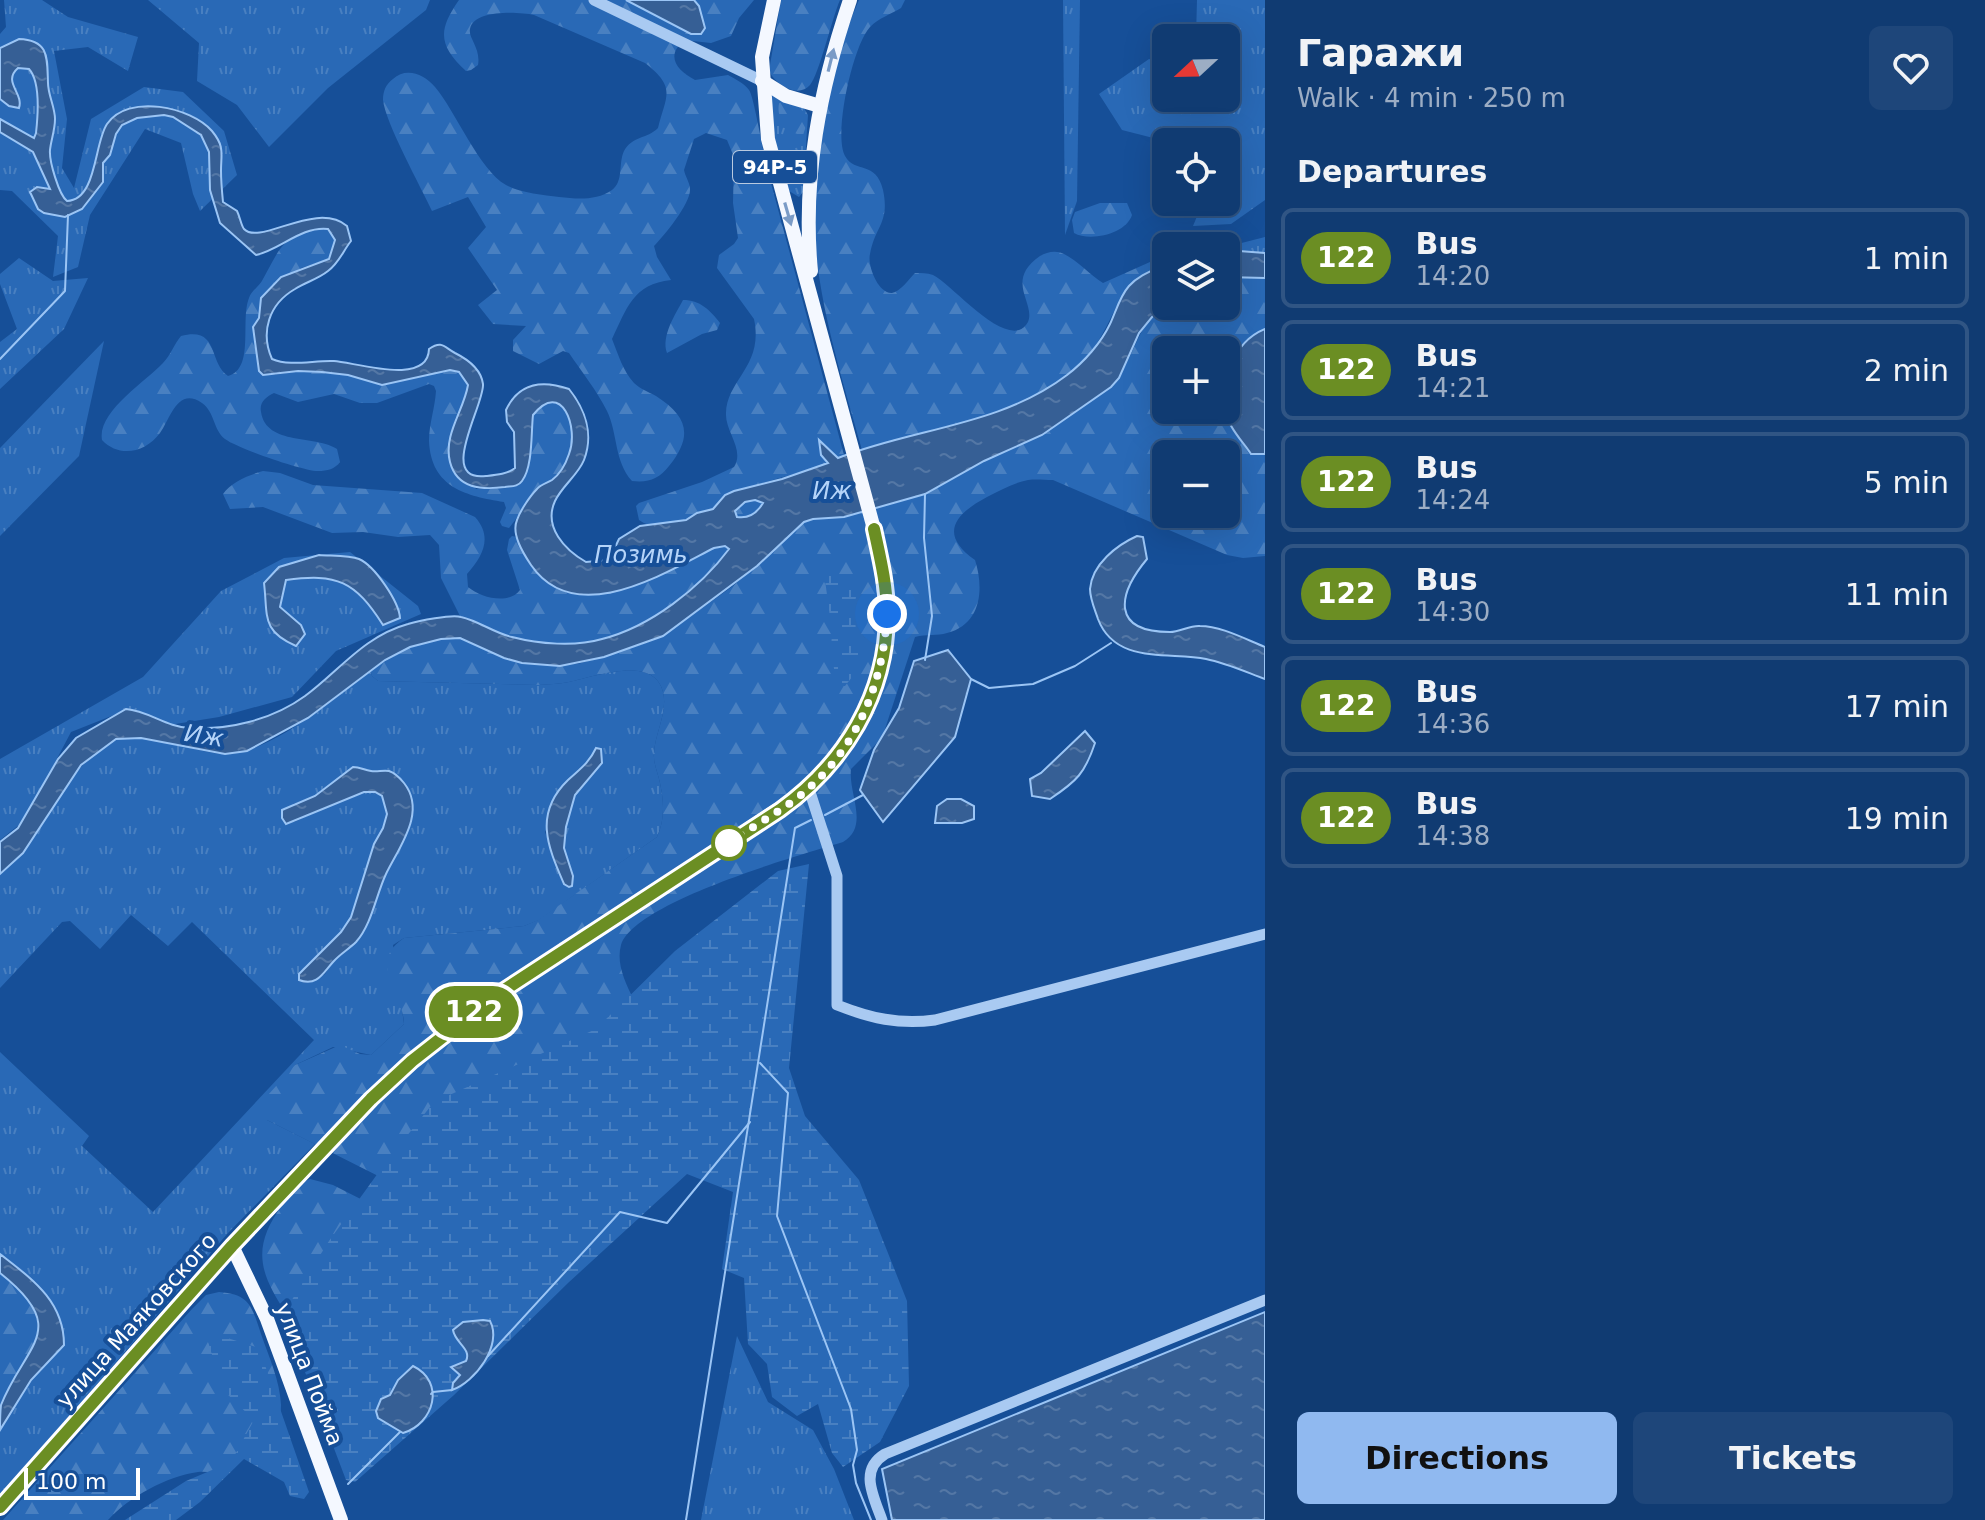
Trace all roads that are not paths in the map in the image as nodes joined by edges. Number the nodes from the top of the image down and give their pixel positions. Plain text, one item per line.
1 (594, 0) edge
2 (774, 0) edge
3 (850, 0) edge
4 (762, 81) junction
5 (820, 106) junction
6 (821, 330) junction
7 (809, 789) junction
8 (1265, 934) edge
9 (232, 1246) junction
10 (1265, 1300) edge
11 (0, 1507) edge
12 (341, 1520) edge
13 (882, 1520) edge

1 - 4 street
2 - 4 main road, 94Р-5
5 -> 3 main road, 94Р-5
4 - 5 main road
4 -> 6 main road, 94Р-5
5 - 6 main road, 94Р-5
6 - 7 main road, улица Маяковского / 94Р-5
7 - 8 street
7 - 9 main road, улица Маяковского / 94Р-5
9 - 11 main road, улица Маяковского / 94Р-5
9 - 12 main road, улица Пойма
10 - 13 street

